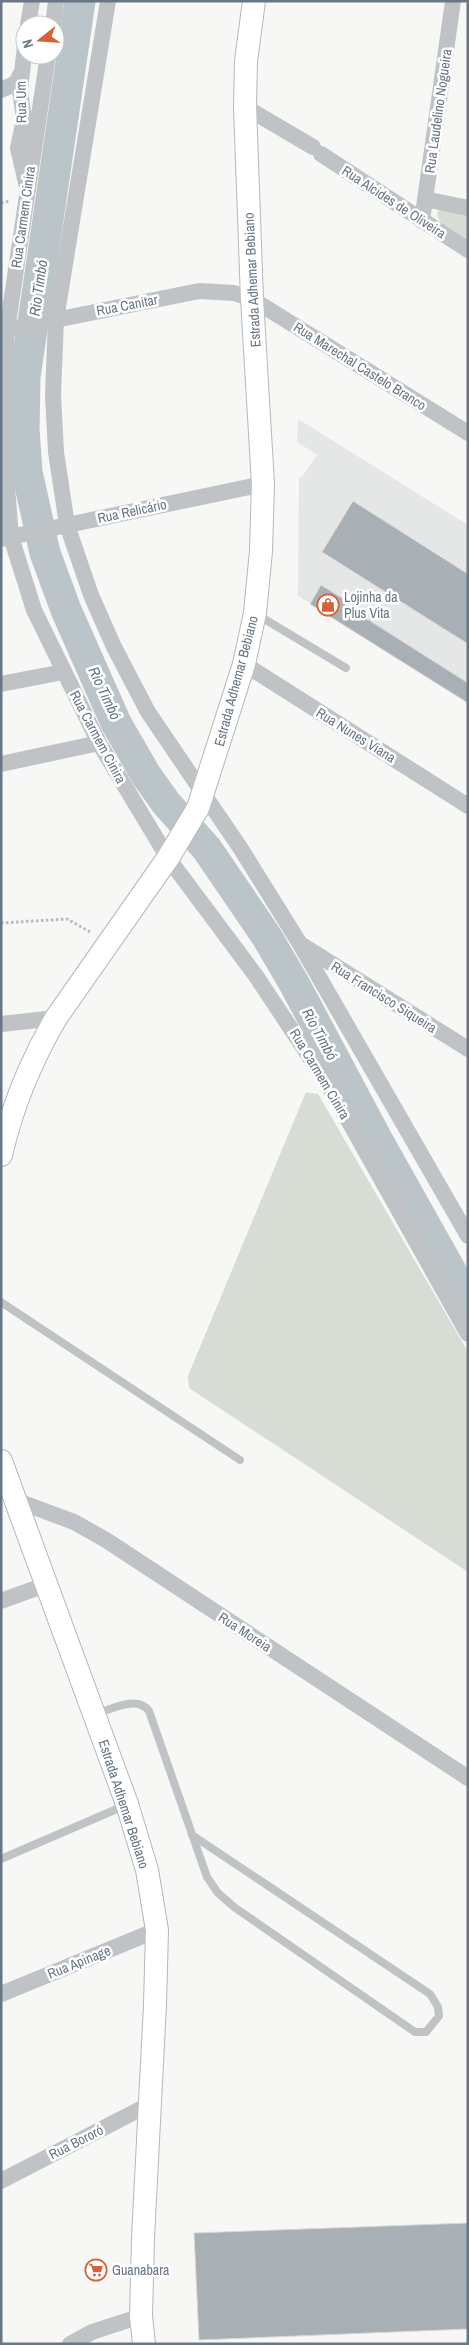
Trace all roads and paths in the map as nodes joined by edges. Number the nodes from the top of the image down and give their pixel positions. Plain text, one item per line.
1 (32, 1) edge
2 (56, 1) edge
3 (108, 1) edge
4 (254, 1) edge
5 (453, 1) edge
6 (30, 15) edge
7 (54, 15) edge
8 (22, 65) edge
9 (46, 65) edge
10 (20, 75) junction
11 (1, 90) edge
12 (245, 108) junction
13 (27, 188) junction
14 (425, 199) junction
15 (468, 208) edge
16 (422, 221) junction
17 (468, 250) edge
18 (252, 299) junction
19 (53, 320) junction
20 (9, 330) edge
21 (468, 434) edge
22 (263, 484) junction
23 (62, 526) junction
24 (12, 537) edge
25 (255, 613) junction
26 (244, 664) junction
27 (346, 668) dead end
28 (63, 672) junction
29 (1, 684) edge
30 (99, 743) junction
31 (1, 764) edge
32 (201, 801) junction
33 (468, 806) edge
34 (172, 852) junction
35 (1, 924) edge
36 (108, 943) junction
37 (300, 944) junction
38 (56, 1018) junction
39 (1, 1024) edge
40 (468, 1049) edge
41 (1, 1155) edge
42 (468, 1236) edge
43 (1, 1302) edge
44 (468, 1334) edge
45 (240, 1460) dead end
46 (1, 1461) edge
47 (15, 1500) junction
48 (45, 1585) junction
49 (1, 1601) edge
50 (94, 1715) junction
51 (468, 1778) edge
52 (127, 1804) junction
53 (192, 1835) junction
54 (1, 1859) edge
55 (157, 1930) junction
56 (1, 1994) edge
57 (150, 2104) junction
58 (1, 2181) edge
59 (141, 2316) junction
60 (70, 2344) edge
61 (144, 2344) edge

1 - 6 street
2 - 7 street
3 - 19 street
4 - 12 main road, Estrada Adhemar Bebiano
5 - 14 street, Rua Laudelino Nogueira
8 - 10 street, Rua Um
9 - 13 street, Rua Carmem Cinira
10 - 11 street
10 - 13 street, Rua Um
12 - 16 street, Rua Alcides de Oliveira
12 - 18 main road, Estrada Adhemar Bebiano
13 - 20 street, Rua Carmem Cinira
14 - 15 street
14 - 16 street, Rua Laudelino Nogueira
16 - 17 street, Rua Alcides de Oliveira
18 - 19 street, Rua Canitar
18 - 21 street, Rua Marechal Castelo Branco
18 - 22 main road, Estrada Adhemar Bebiano
19 - 20 street, Rua Canitar
19 - 23 street
20 - 24 street, Rua Carmem Cinira
22 - 23 street, Rua Relicário
22 - 25 main road, Estrada Adhemar Bebiano
23 - 24 street, Rua Relicário
23 - 32 street
24 - 28 street, Rua Carmem Cinira
25 - 26 main road, Estrada Adhemar Bebiano
25 - 27 lane
26 - 32 main road, Estrada Adhemar Bebiano
26 - 33 street, Rua Nunes Viana
28 - 29 street
28 - 30 street, Rua Carmem Cinira
30 - 31 street
30 - 34 street, Rua Carmem Cinira
32 - 34 main road, Estrada Adhemar Bebiano
32 - 37 street
34 - 36 main road, Estrada Adhemar Bebiano
34 - 44 street, Rua Carmem Cinira
35 - 36 path
36 - 38 main road, Estrada Adhemar Bebiano
37 - 40 street, Rua Francisco Siqueira
37 - 42 street
38 - 39 street
38 - 41 main road, Estrada Adhemar Bebiano
43 - 45 lane
46 - 47 main road, Estrada Adhemar Bebiano
47 - 48 main road, Estrada Adhemar Bebiano
47 - 51 street, Rua Moreia
48 - 49 street
48 - 50 main road, Estrada Adhemar Bebiano
50 - 52 main road, Estrada Adhemar Bebiano
50 - 53 lane
52 - 54 lane
52 - 55 main road, Estrada Adhemar Bebiano
53 - 53 lane
55 - 56 street, Rua Apinage
55 - 57 main road, Estrada Adhemar Bebiano
57 - 58 street, Rua Bororó
57 - 59 main road, Estrada Adhemar Bebiano
59 - 60 street
59 - 61 main road, Estrada Adhemar Bebiano

